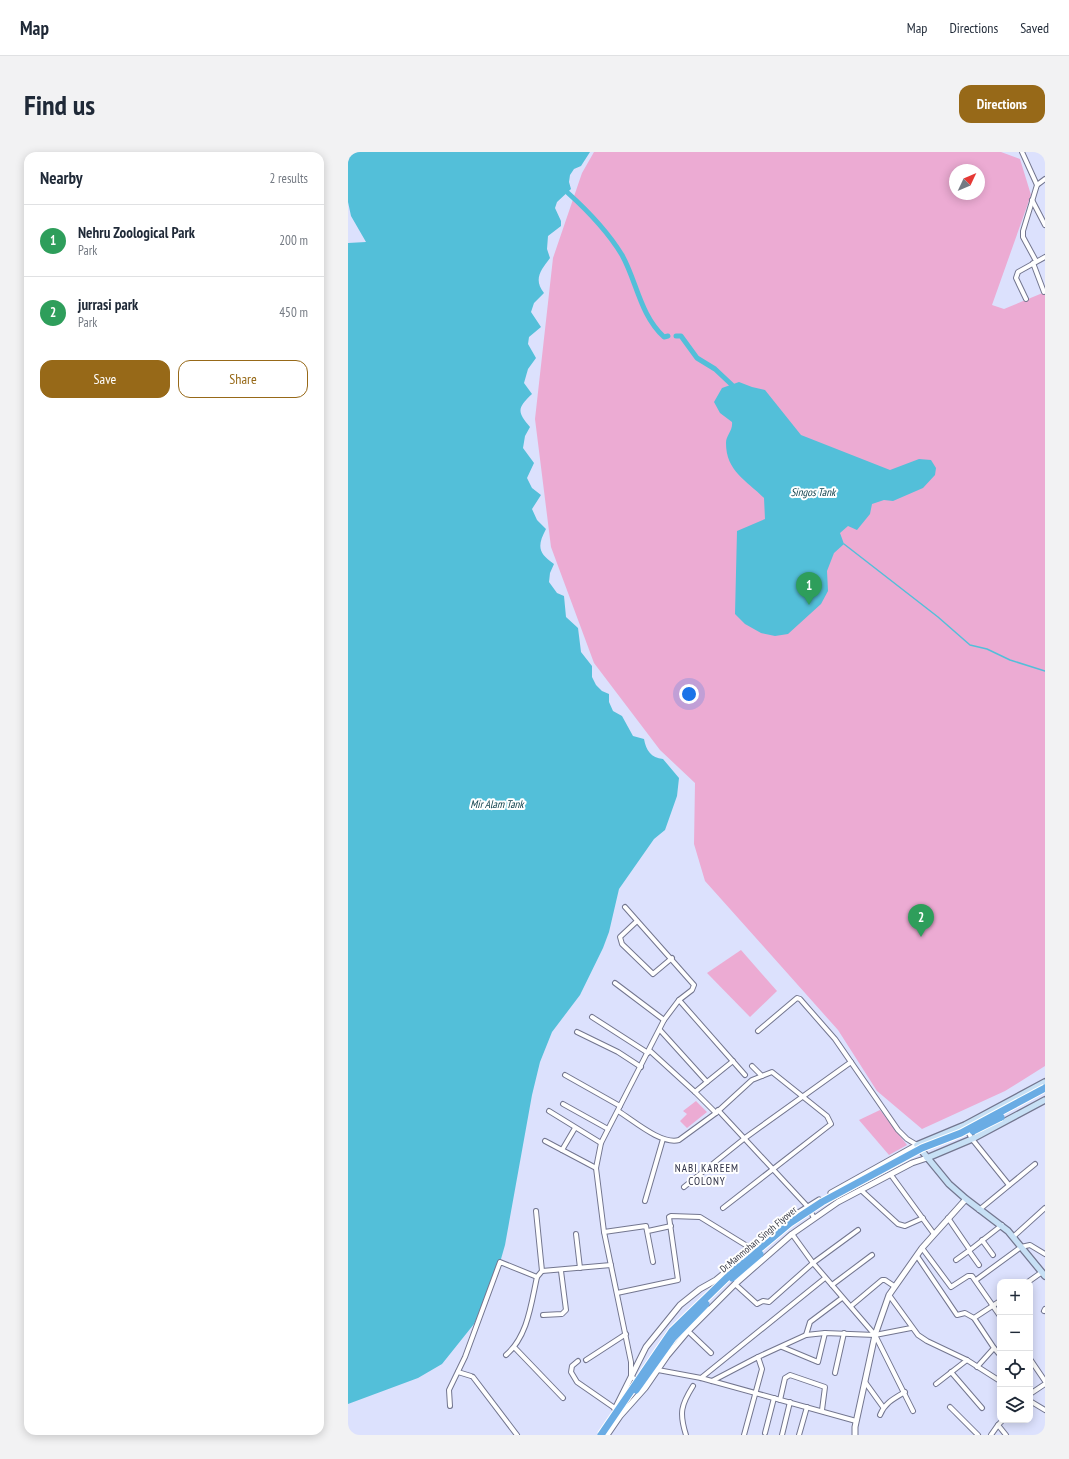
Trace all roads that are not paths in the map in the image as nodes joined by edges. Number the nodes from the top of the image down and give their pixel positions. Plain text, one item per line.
1 (1022, 152) edge
2 (1045, 180) edge
3 (1037, 185) junction
4 (1032, 200) junction
5 (1045, 226) edge
6 (1045, 257) edge
7 (1034, 262) junction
8 (1044, 292) dead end
9 (1026, 299) dead end
10 (624, 907) dead end
11 (637, 921) junction
12 (672, 958) junction
13 (616, 983) dead end
14 (679, 1000) junction
15 (592, 1017) dead end
16 (664, 1020) junction
17 (660, 1030) junction
18 (758, 1030) dead end
19 (577, 1032) dead end
20 (648, 1051) junction
21 (733, 1061) junction
22 (851, 1062) junction
23 (752, 1066) dead end
24 (641, 1067) junction
25 (565, 1075) dead end
26 (745, 1075) dead end
27 (762, 1076) junction
28 (707, 1082) junction
29 (1045, 1082) edge
30 (1045, 1088) edge
31 (695, 1092) junction
32 (1045, 1093) edge
33 (802, 1097) junction
34 (1045, 1100) edge
35 (563, 1104) dead end
36 (619, 1108) junction
37 (549, 1111) dead end
38 (717, 1111) junction
39 (964, 1125) junction
40 (575, 1128) junction
41 (608, 1129) junction
42 (745, 1138) junction
43 (663, 1139) junction
44 (972, 1139) junction
45 (545, 1140) dead end
46 (601, 1143) junction
47 (917, 1145) junction
48 (562, 1150) junction
49 (927, 1158) junction
50 (1035, 1164) dead end
51 (596, 1168) junction
52 (774, 1169) junction
53 (891, 1175) junction
54 (1009, 1185) junction
55 (684, 1188) dead end
56 (862, 1191) junction
57 (966, 1199) junction
58 (645, 1201) dead end
59 (808, 1207) junction
60 (723, 1208) dead end
61 (1045, 1208) edge
62 (979, 1210) junction
63 (536, 1211) dead end
64 (814, 1218) junction
65 (923, 1218) junction
66 (948, 1218) junction
67 (670, 1226) junction
68 (1002, 1226) junction
69 (858, 1230) dead end
70 (648, 1231) junction
71 (604, 1232) junction
72 (576, 1234) dead end
73 (792, 1234) junction
74 (934, 1234) junction
75 (1013, 1237) junction
76 (982, 1240) junction
77 (1021, 1247) junction
78 (922, 1248) junction
79 (752, 1250) junction
80 (969, 1250) junction
81 (1045, 1254) edge
82 (872, 1255) dead end
83 (993, 1255) dead end
84 (916, 1256) junction
85 (956, 1260) dead end
86 (653, 1262) dead end
87 (812, 1263) junction
88 (611, 1265) junction
89 (979, 1265) dead end
90 (580, 1268) junction
91 (542, 1271) junction
92 (561, 1271) junction
93 (1044, 1274) edge
94 (537, 1277) junction
95 (825, 1278) junction
96 (976, 1280) junction
97 (1033, 1280) edge
98 (735, 1284) junction
99 (832, 1285) junction
100 (894, 1286) junction
101 (617, 1293) junction
102 (889, 1295) junction
103 (842, 1298) junction
104 (997, 1304) edge
105 (850, 1306) junction
106 (993, 1306) junction
107 (543, 1315) dead end
108 (999, 1315) edge
109 (974, 1318) junction
110 (911, 1328) junction
111 (688, 1331) junction
112 (826, 1333) junction
113 (844, 1333) junction
114 (626, 1334) junction
115 (806, 1335) junction
116 (875, 1335) junction
117 (782, 1347) junction
118 (515, 1348) junction
119 (994, 1348) junction
120 (997, 1352) edge
121 (711, 1353) dead end
122 (506, 1355) dead end
123 (758, 1357) junction
124 (586, 1360) dead end
125 (968, 1360) junction
126 (578, 1361) dead end
127 (1033, 1363) edge
128 (977, 1366) junction
129 (658, 1370) junction
130 (458, 1372) junction
131 (951, 1372) junction
132 (835, 1373) dead end
133 (631, 1376) junction
134 (701, 1378) junction
135 (997, 1379) edge
136 (1045, 1380) edge
137 (712, 1381) junction
138 (866, 1382) junction
139 (936, 1384) dead end
140 (1045, 1384) edge
141 (693, 1386) dead end
142 (645, 1388) junction
143 (1033, 1391) edge
144 (905, 1392) junction
145 (755, 1393) junction
146 (562, 1398) dead end
147 (774, 1398) junction
148 (780, 1400) junction
149 (790, 1402) junction
150 (1033, 1403) edge
151 (450, 1406) dead end
152 (807, 1407) junction
153 (884, 1407) junction
154 (950, 1407) dead end
155 (982, 1408) dead end
156 (616, 1409) junction
157 (822, 1410) junction
158 (1045, 1410) edge
159 (913, 1411) dead end
160 (880, 1415) dead end
161 (856, 1420) junction
162 (998, 1424) joint
163 (765, 1433) dead end
164 (517, 1435) edge
165 (599, 1435) edge
166 (606, 1435) edge
167 (686, 1435) edge
168 (744, 1435) edge
169 (782, 1435) edge
170 (799, 1435) edge
171 (855, 1435) edge
172 (978, 1435) edge
173 (991, 1435) edge
174 (1006, 1435) edge

1 - 3 street
2 - 3 street
3 - 4 street
4 - 5 street
4 - 7 street
6 - 7 street
7 - 8 street
7 - 9 street
10 - 11 street
11 - 12 street
11 - 12 street
12 - 14 street
13 - 16 street
14 - 16 street
14 - 21 street
15 - 20 street
16 - 17 street
17 - 20 street
17 - 28 street
18 - 22 street
19 - 24 street
20 - 24 street
20 - 31 street
21 - 26 street
21 - 28 street
22 - 33 street
22 - 47 street
23 - 27 street
24 - 36 street
25 - 36 street
27 - 33 street
27 - 38 street
28 - 31 street
29 - 39 main road
30 - 165 highway, Dr.Manmohan Singh Flyover, bridge
31 - 38 street
32 - 166 highway, Dr.Manmohan Singh Flyover, bridge
33 - 42 street
33 - 52 street
34 - 44 main road
35 - 41 street
36 - 41 street
36 - 43 street
37 - 40 street
38 - 42 street
38 - 43 street
39 - 44 street
39 - 47 main road
40 - 46 street
40 - 48 street
41 - 46 street
42 - 52 street
42 - 55 street
43 - 58 street
44 - 49 main road
44 - 54 street
45 - 48 street
46 - 51 street
47 - 49 main road
47 - 59 street
48 - 51 street
49 - 53 street
49 - 57 main road
50 - 54 street
51 - 71 street
52 - 59 street
52 - 60 street
53 - 56 street
53 - 65 street
54 - 62 street
56 - 64 street
56 - 65 street
57 - 62 main road
57 - 66 street
59 - 64 street
59 - 79 street
61 - 75 street
62 - 68 main road
63 - 91 street
64 - 73 street
65 - 74 street
66 - 74 street
66 - 80 street
67 - 70 street
67 - 79 street
67 - 101 street
68 - 75 main road
68 - 76 street
69 - 87 street
70 - 71 street
70 - 86 street
71 - 88 street
72 - 90 street
73 - 87 street
73 - 98 street
74 - 78 street
75 - 77 main road
76 - 80 street
76 - 83 street
77 - 81 street
77 - 93 main road
77 - 96 street
78 - 84 street
78 - 96 street
79 - 133 street
80 - 85 street
80 - 89 street
82 - 99 street
84 - 100 street
84 - 109 street
87 - 95 street
87 - 98 street
88 - 90 street
88 - 101 street
90 - 92 street
91 - 92 street
91 - 94 street
92 - 107 street
93 - 97 street
94 - 118 street
94 - 130 street
95 - 99 street
95 - 134 street
96 - 106 street
98 - 111 street
99 - 103 street
100 - 102 street
100 - 105 street
101 - 114 street
102 - 110 street
102 - 116 street
103 - 105 street
103 - 115 street
104 - 106 street
105 - 116 street
106 - 108 street
106 - 109 street
109 - 119 street
110 - 116 street
110 - 125 street
111 - 121 street
111 - 129 street
112 - 113 street
112 - 115 street
112 - 117 street
113 - 116 street
113 - 132 street
114 - 124 street
114 - 133 street
115 - 117 street
116 - 138 street
116 - 144 street
117 - 123 street
118 - 122 street
118 - 146 street
119 - 120 street
119 - 128 street
123 - 137 street
123 - 145 street
125 - 128 street
125 - 131 street
126 - 156 street
127 - 136 street
128 - 135 street
129 - 134 street
129 - 142 street
130 - 151 street
130 - 164 street
131 - 139 street
131 - 155 street
133 - 142 street
133 - 156 street
134 - 137 street
137 - 145 street
138 - 153 street
138 - 161 street
140 - 143 street
141 - 167 street
142 - 166 street
144 - 153 street
144 - 159 street
145 - 147 street
145 - 168 street
147 - 148 street
147 - 163 street
148 - 149 street
148 - 157 street
149 - 152 street
149 - 169 street
150 - 158 street
152 - 157 street
152 - 170 street
153 - 160 street
154 - 172 street
156 - 165 street
157 - 161 street
161 - 171 street
162 - 173 street
162 - 174 street

